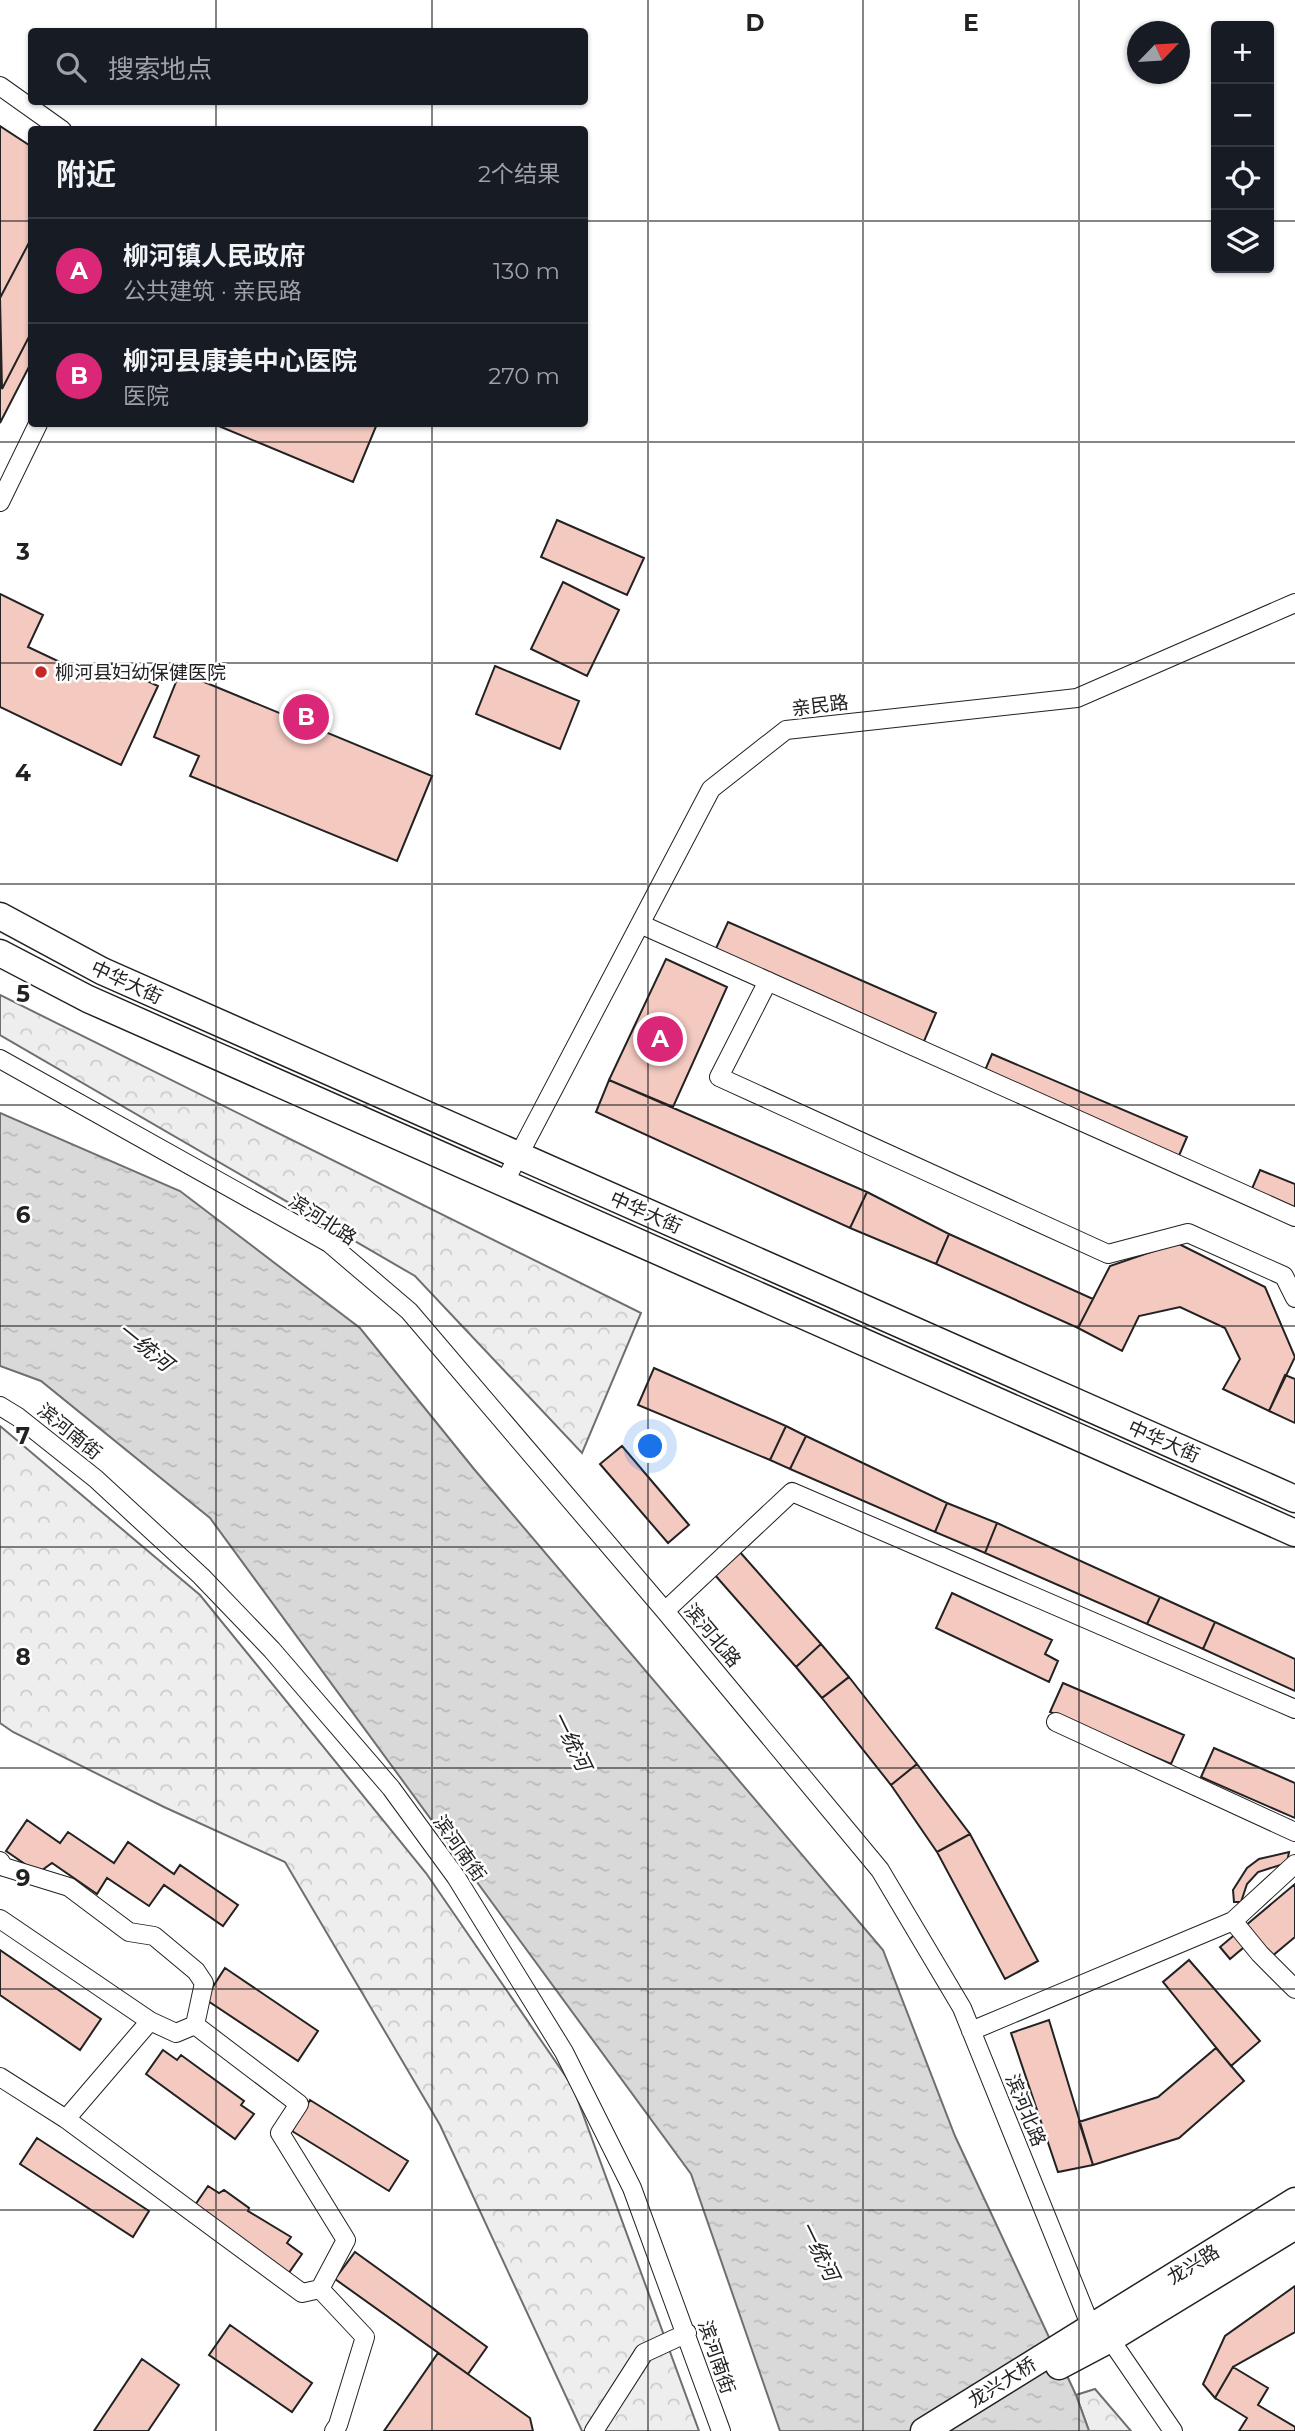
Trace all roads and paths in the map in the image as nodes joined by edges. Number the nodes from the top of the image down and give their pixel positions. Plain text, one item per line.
1 (0, 86) edge
2 (56, 126) edge
3 (37, 427) edge
4 (0, 502) edge
5 (1295, 603) edge
6 (0, 916) edge
7 (640, 924) junction
8 (0, 953) edge
9 (768, 981) junction
10 (0, 1059) edge
11 (519, 1156) junction
12 (505, 1184) junction
13 (1295, 1217) edge
14 (1295, 1298) edge
15 (0, 1406) edge
16 (1295, 1499) edge
17 (1295, 1533) edge
18 (665, 1611) junction
19 (1295, 1709) edge
20 (1056, 1722) dead end
21 (1295, 1832) edge
22 (1295, 1865) edge
23 (1, 1867) edge
24 (0, 1919) edge
25 (1233, 1921) junction
26 (1295, 1989) edge
27 (150, 2021) junction
28 (195, 2025) junction
29 (971, 2031) junction
30 (0, 2077) edge
31 (66, 2119) junction
32 (1295, 2201) edge
33 (1295, 2226) edge
34 (320, 2289) junction
35 (687, 2333) junction
36 (1101, 2333) junction
37 (1047, 2363) junction
38 (334, 2431) edge
39 (594, 2431) edge
40 (721, 2431) edge
41 (924, 2431) edge
42 (958, 2431) edge
43 (1173, 2431) edge

1 - 2 street
3 - 4 street
5 - 7 street, 亲民路
6 - 11 main road, 中华大街
7 - 9 street
7 - 11 street, 亲民路
8 - 12 main road, 中华大街
9 - 13 street
9 - 14 street
10 - 18 street, 滨河北路
11 - 12 street, 亲民路
11 - 16 main road, 中华大街
12 - 17 main road, 中华大街
15 - 35 street, 滨河南街
18 - 19 street
18 - 29 street, 滨河北路
20 - 21 street
22 - 25 street
23 - 28 street
24 - 27 street
25 - 26 street
25 - 29 street
27 - 28 street
27 - 31 street
28 - 34 street
29 - 36 street, 滨河北路
30 - 31 street
31 - 34 street
32 - 36 main road, 龙兴路
33 - 36 main road, 龙兴路
34 - 38 street
35 - 39 street
35 - 40 street, 滨河南街
36 - 37 main road
36 - 43 street, 滨河北路
37 - 41 main road, 龙兴大桥
37 - 42 main road, 龙兴大桥

